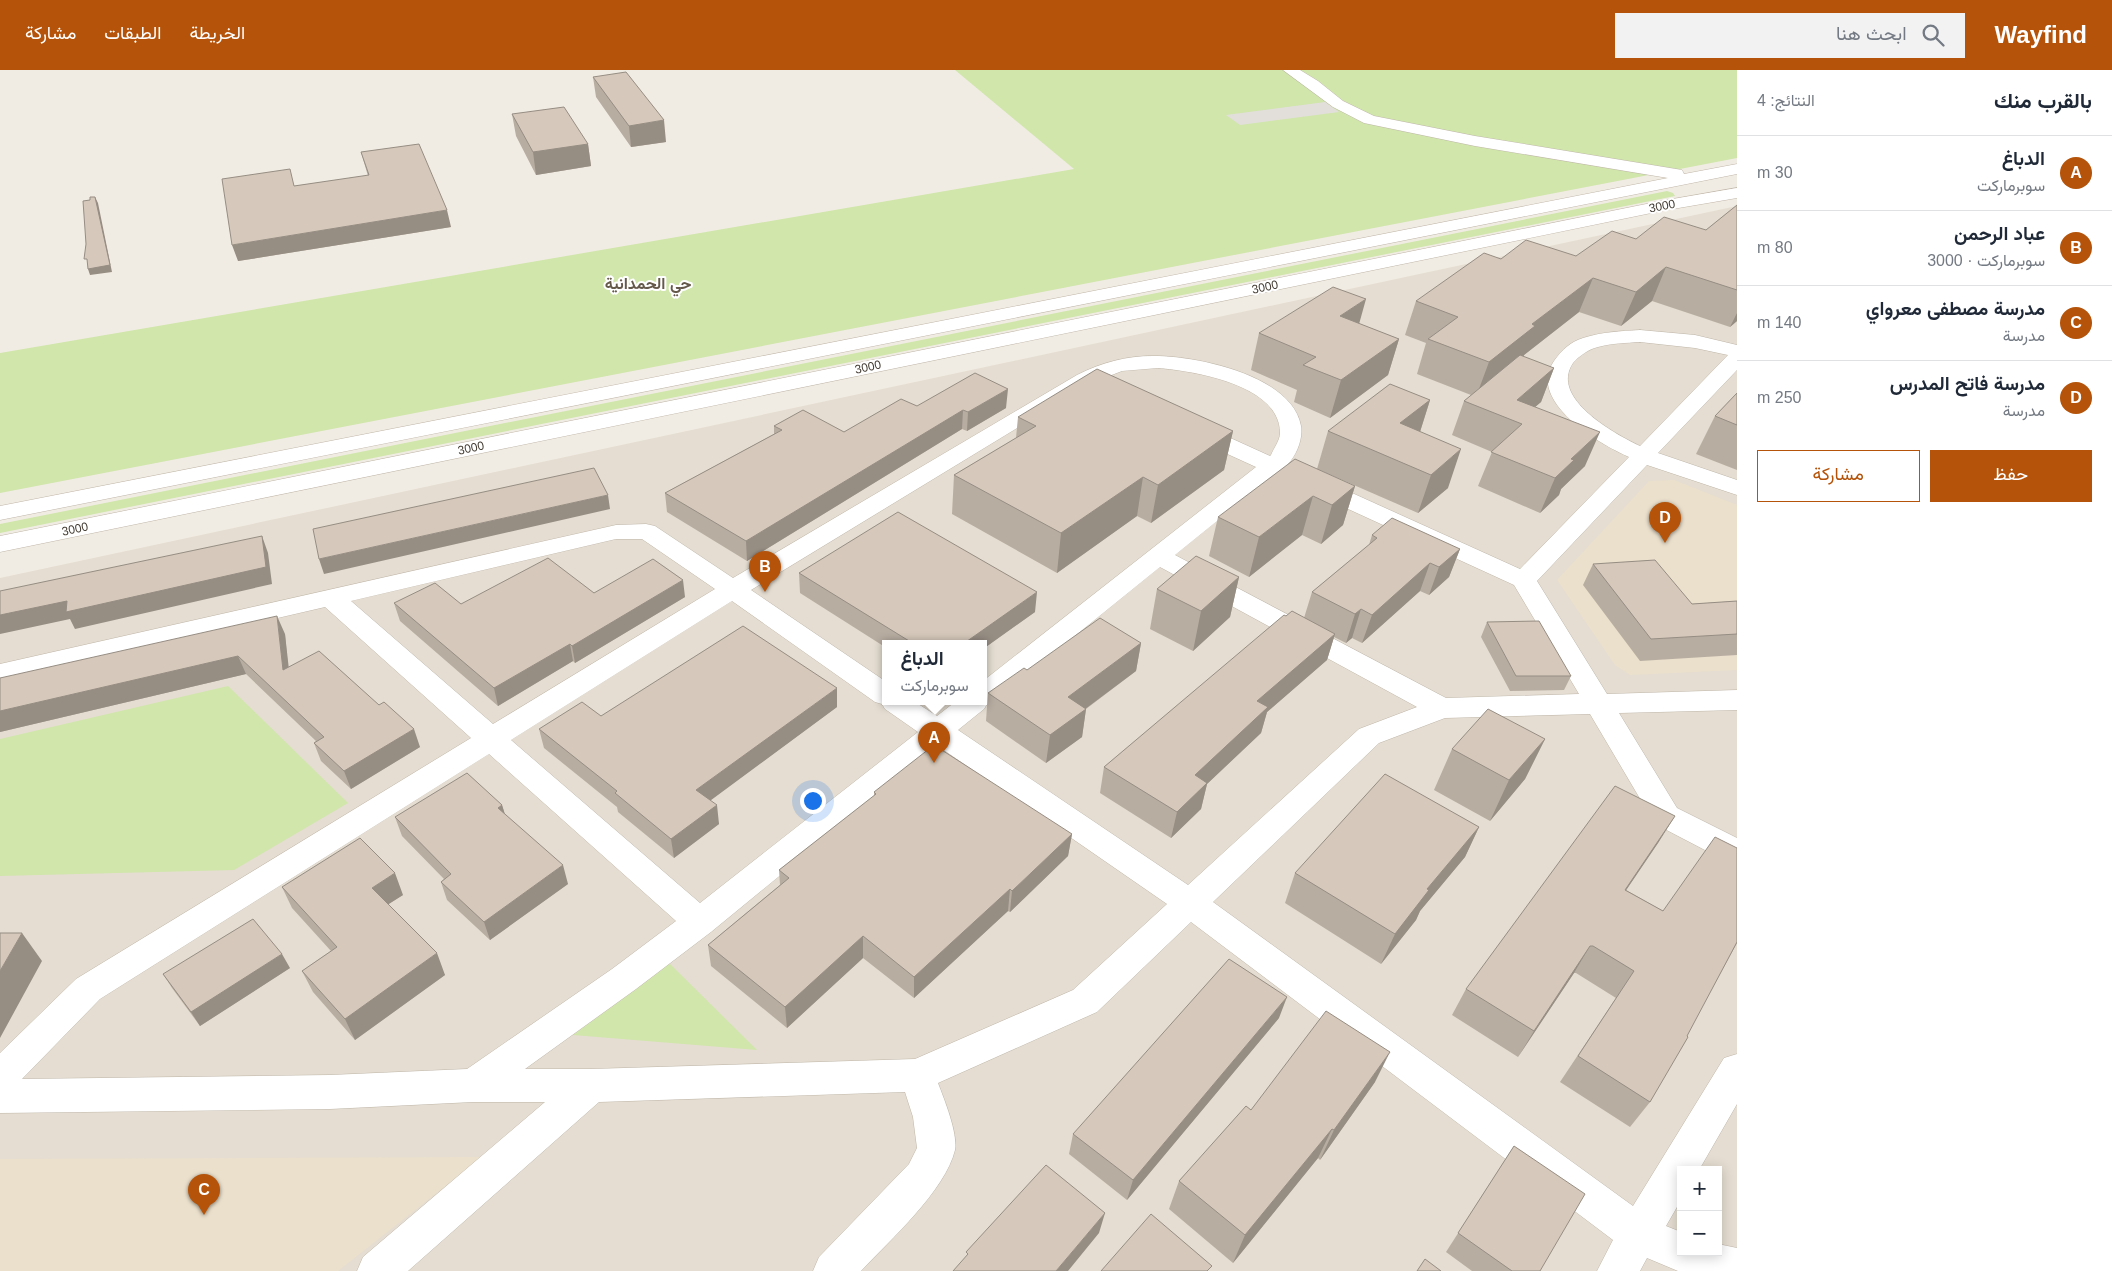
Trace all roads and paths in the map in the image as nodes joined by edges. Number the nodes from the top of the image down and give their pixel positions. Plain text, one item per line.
1 (1290, 70) edge
2 (1737, 168) edge
3 (1695, 177) junction
4 (1737, 193) edge
5 (1737, 350) edge
6 (1737, 358) edge
7 (1084, 379) junction
8 (1111, 391) edge
9 (1173, 420) edge
10 (1644, 455) junction
11 (1271, 466) junction
12 (1737, 488) edge
13 (0, 513) edge
14 (0, 544) edge
15 (1158, 556) junction
16 (1524, 580) junction
17 (733, 589) junction
18 (330, 597) junction
19 (0, 673) edge
20 (987, 692) edge
21 (882, 693) edge
22 (1737, 700) edge
23 (1598, 704) junction
24 (899, 705) edge
25 (970, 705) edge
26 (1442, 708) junction
27 (938, 731) junction
28 (491, 739) junction
29 (1737, 852) edge
30 (1190, 903) junction
31 (699, 922) junction
32 (1737, 1070) edge
33 (917, 1075) junction
34 (0, 1077) edge
35 (473, 1085) junction
36 (592, 1086) junction
37 (0, 1096) edge
38 (1638, 1234) junction
39 (1677, 1250) edge
40 (1691, 1256) edge
41 (387, 1268) edge
42 (1737, 1268) edge
43 (833, 1271) edge
44 (1617, 1271) edge

1 - 3 street
2 - 3 street, 3000
3 - 13 street, 3000
4 - 14 street, 3000
5 - 10 street
6 - 10 street
7 - 8 street
7 - 11 street
7 - 17 street
9 - 11 street
10 - 12 street
10 - 16 street
11 - 15 street
11 - 16 street
15 - 20 street
15 - 26 street
16 - 23 street
17 - 18 street
17 - 21 street
17 - 28 street
18 - 19 street
18 - 28 street
22 - 23 street
23 - 26 street
23 - 29 street
24 - 27 street
25 - 27 street
26 - 30 street
27 - 30 street
27 - 31 street
28 - 31 street
28 - 34 street
30 - 33 street
30 - 38 street
31 - 35 street
32 - 38 street
33 - 36 street
33 - 43 street
35 - 36 street
35 - 37 street
36 - 41 street
38 - 39 street
38 - 44 street
40 - 42 street

